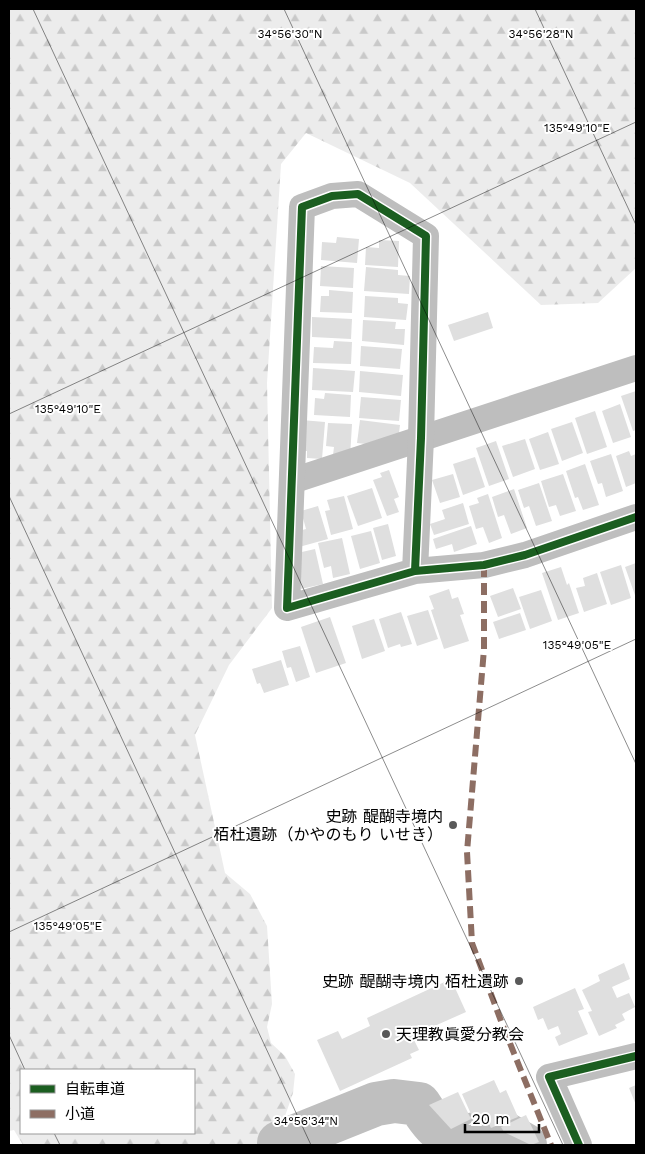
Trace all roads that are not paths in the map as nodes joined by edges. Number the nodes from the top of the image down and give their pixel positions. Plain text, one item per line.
1 (636, 368) edge
2 (421, 438) junction
3 (292, 481) junction
4 (636, 517) edge
5 (415, 571) junction
6 (636, 1056) edge
7 (579, 1145) edge

1 - 2 street
2 - 3 street
2 - 3 street
2 - 5 street
3 - 5 street
4 - 5 street
6 - 7 street

